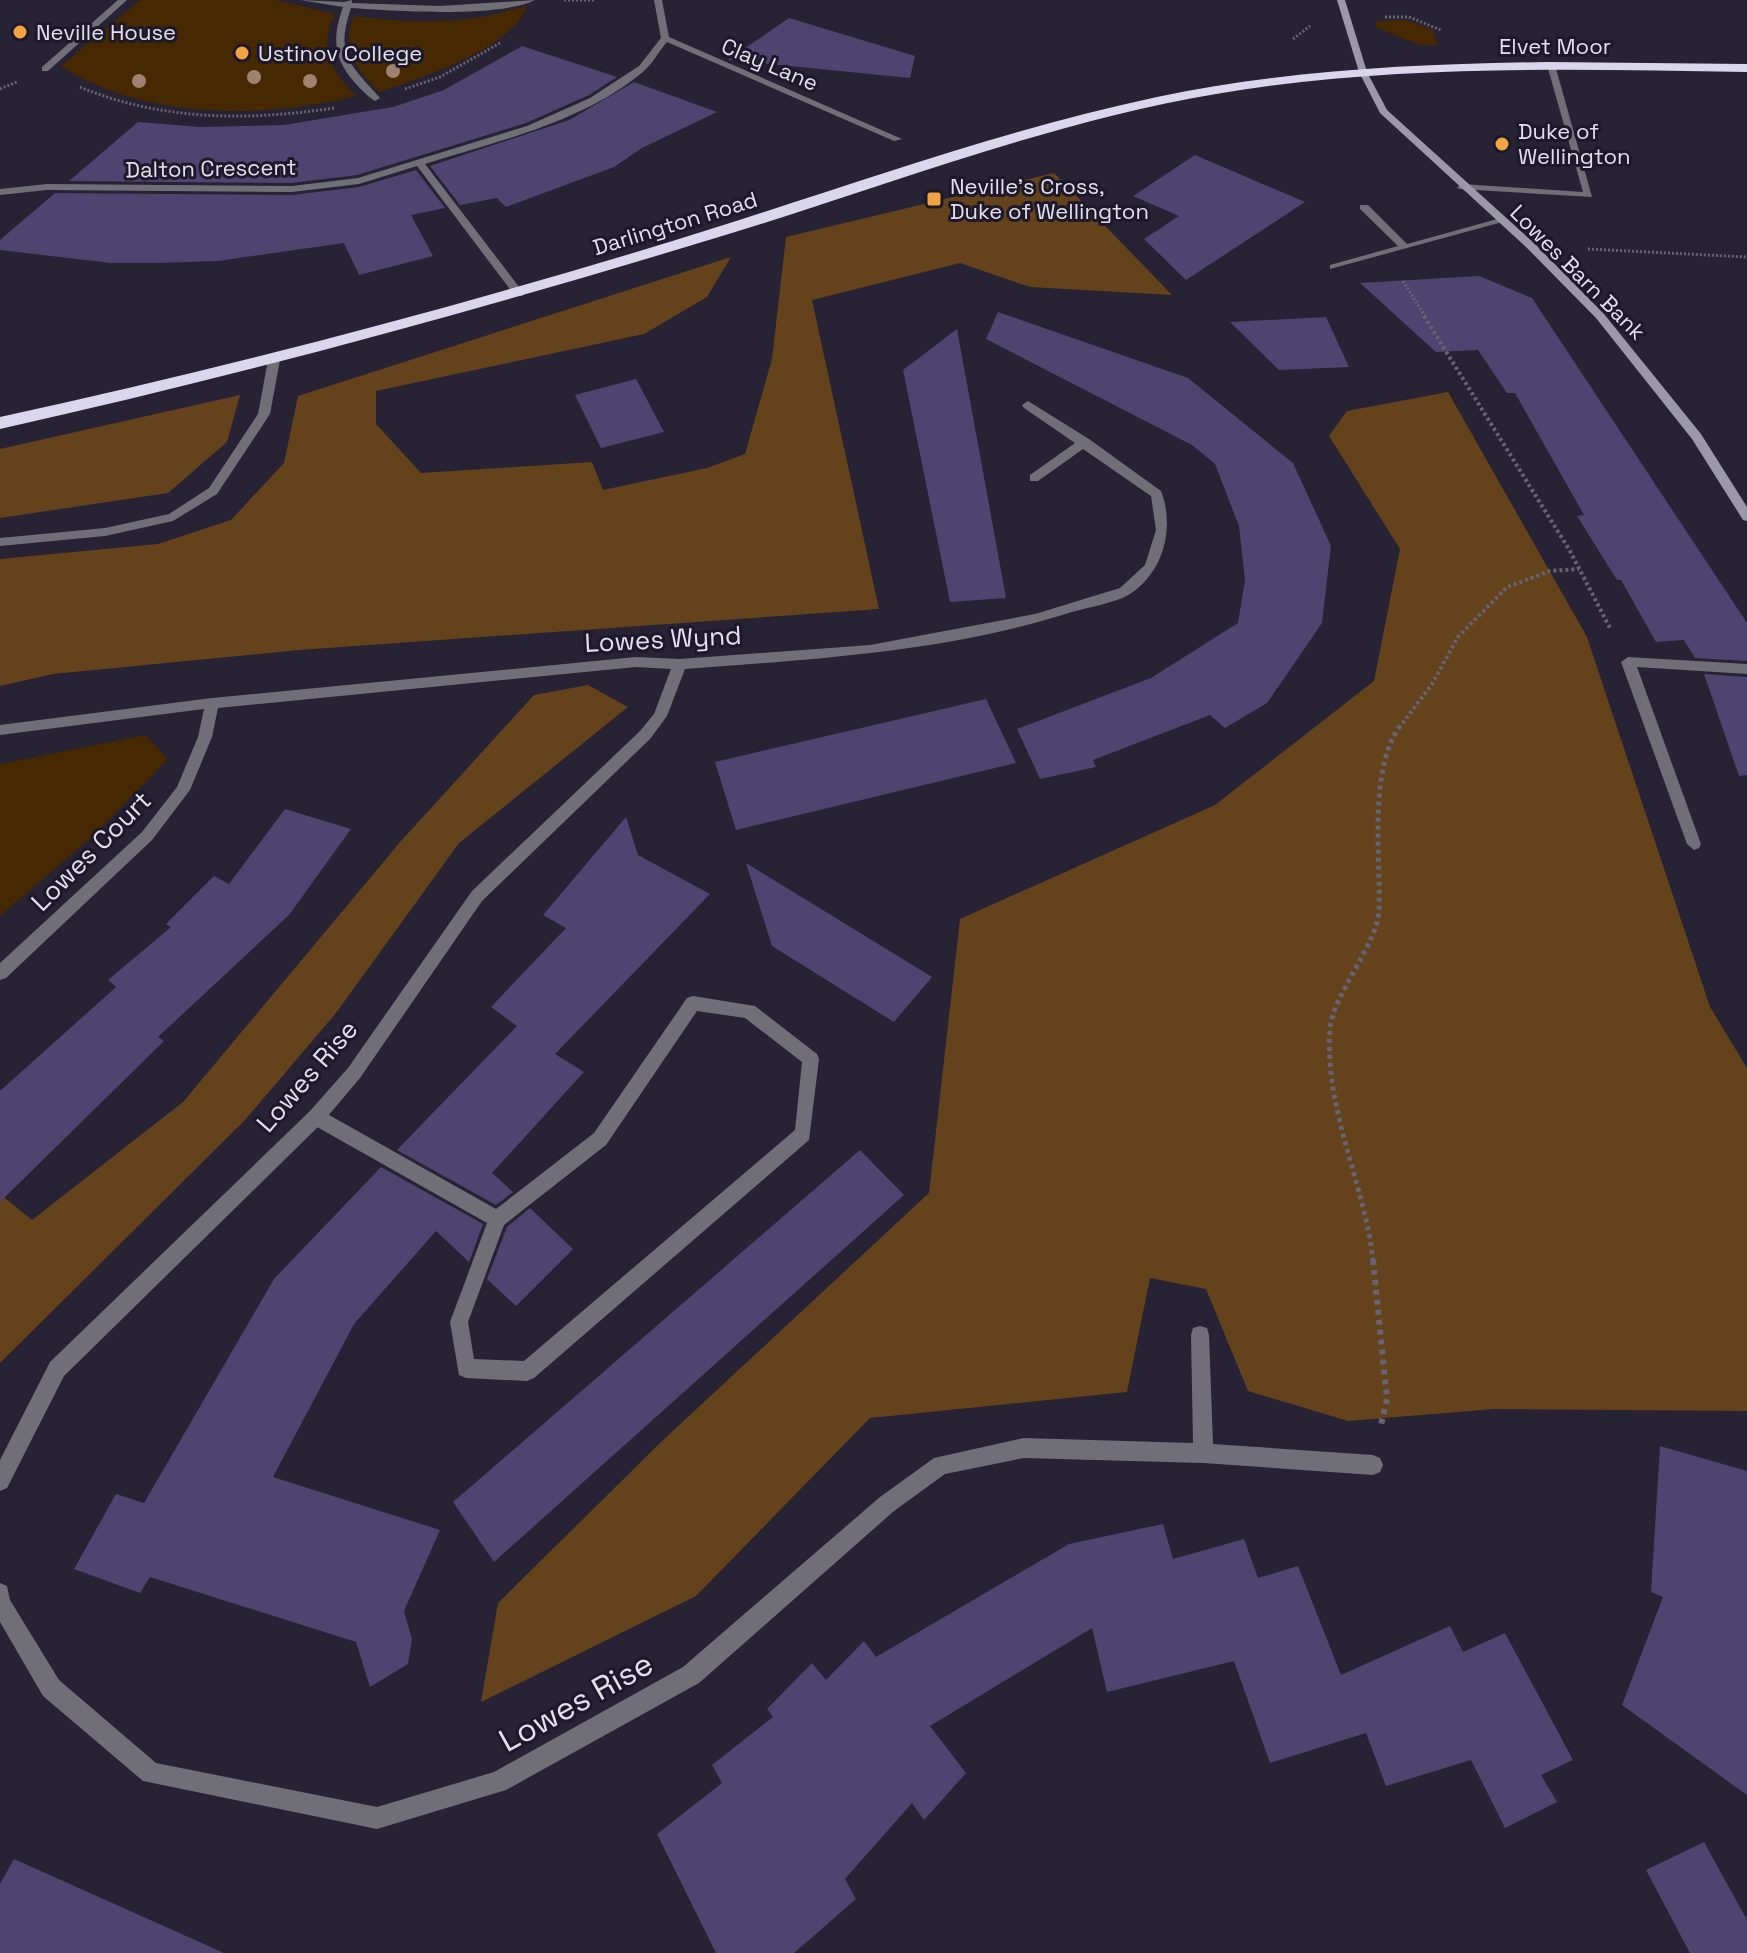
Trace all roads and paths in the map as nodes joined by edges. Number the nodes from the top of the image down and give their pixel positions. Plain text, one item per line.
1 (123, 0) edge
2 (304, 0) edge
3 (531, 0) edge
4 (563, 0) edge
5 (595, 0) edge
6 (658, 0) edge
7 (1341, 0) edge
8 (348, 2) edge
9 (506, 38) dead end
10 (665, 38) junction
11 (1551, 65) junction
12 (1747, 68) edge
13 (45, 69) junction
14 (1363, 72) junction
15 (0, 89) edge
16 (375, 98) junction
17 (897, 139) dead end
18 (420, 164) junction
19 (1462, 187) junction
20 (0, 192) edge
21 (1364, 207) dead end
22 (1501, 221) junction
23 (1531, 246) junction
24 (1405, 247) junction
25 (1384, 253) junction
26 (1747, 257) edge
27 (1334, 267) dead end
28 (519, 294) junction
29 (274, 360) junction
30 (1028, 405) dead end
31 (0, 423) edge
32 (1085, 442) junction
33 (1034, 478) dead end
34 (1747, 517) edge
35 (0, 542) edge
36 (1579, 569) junction
37 (1628, 662) junction
38 (680, 664) junction
39 (1747, 669) edge
40 (212, 703) junction
41 (0, 730) edge
42 (1694, 844) dead end
43 (0, 973) edge
44 (316, 1117) junction
45 (497, 1219) junction
46 (1200, 1335) dead end
47 (1203, 1453) junction
48 (1373, 1465) joint
49 (0, 1481) edge
50 (0, 1593) edge

1 - 13 street
2 - 8 street
3 - 8 street
4 - 5 path
6 - 10 street
7 - 14 street, Lowes Barn Bank
8 - 16 street
9 - 16 path
10 - 17 street, Clay Lane
10 - 18 street, Dalton Crescent
11 - 12 highway, Elvet Moor
11 - 14 highway, Elvet Moor
11 - 19 street
13 - 15 path
13 - 16 path
14 - 19 street, Lowes Barn Bank
14 - 28 highway, Darlington Road
18 - 20 street, Dalton Crescent
18 - 28 street
19 - 22 street, Lowes Barn Bank
21 - 24 street
22 - 23 street, Lowes Barn Bank
22 - 24 street
23 - 26 path
23 - 34 street, Lowes Barn Bank
24 - 25 street
25 - 27 street
25 - 36 path
28 - 29 highway, Darlington Road
29 - 31 highway, Darlington Road
29 - 35 street
30 - 32 street, Lowes Wynd
32 - 33 street
32 - 38 street, Lowes Wynd
36 - 37 path
36 - 48 path
37 - 39 street
37 - 42 street
38 - 40 street, Lowes Wynd
38 - 44 street, Lowes Rise
40 - 41 street, Lowes Wynd
40 - 43 street, Lowes Court
44 - 45 street
44 - 49 street, Lowes Rise
45 - 45 street
46 - 47 street
47 - 48 street, Lowes Rise
47 - 50 street, Lowes Rise

